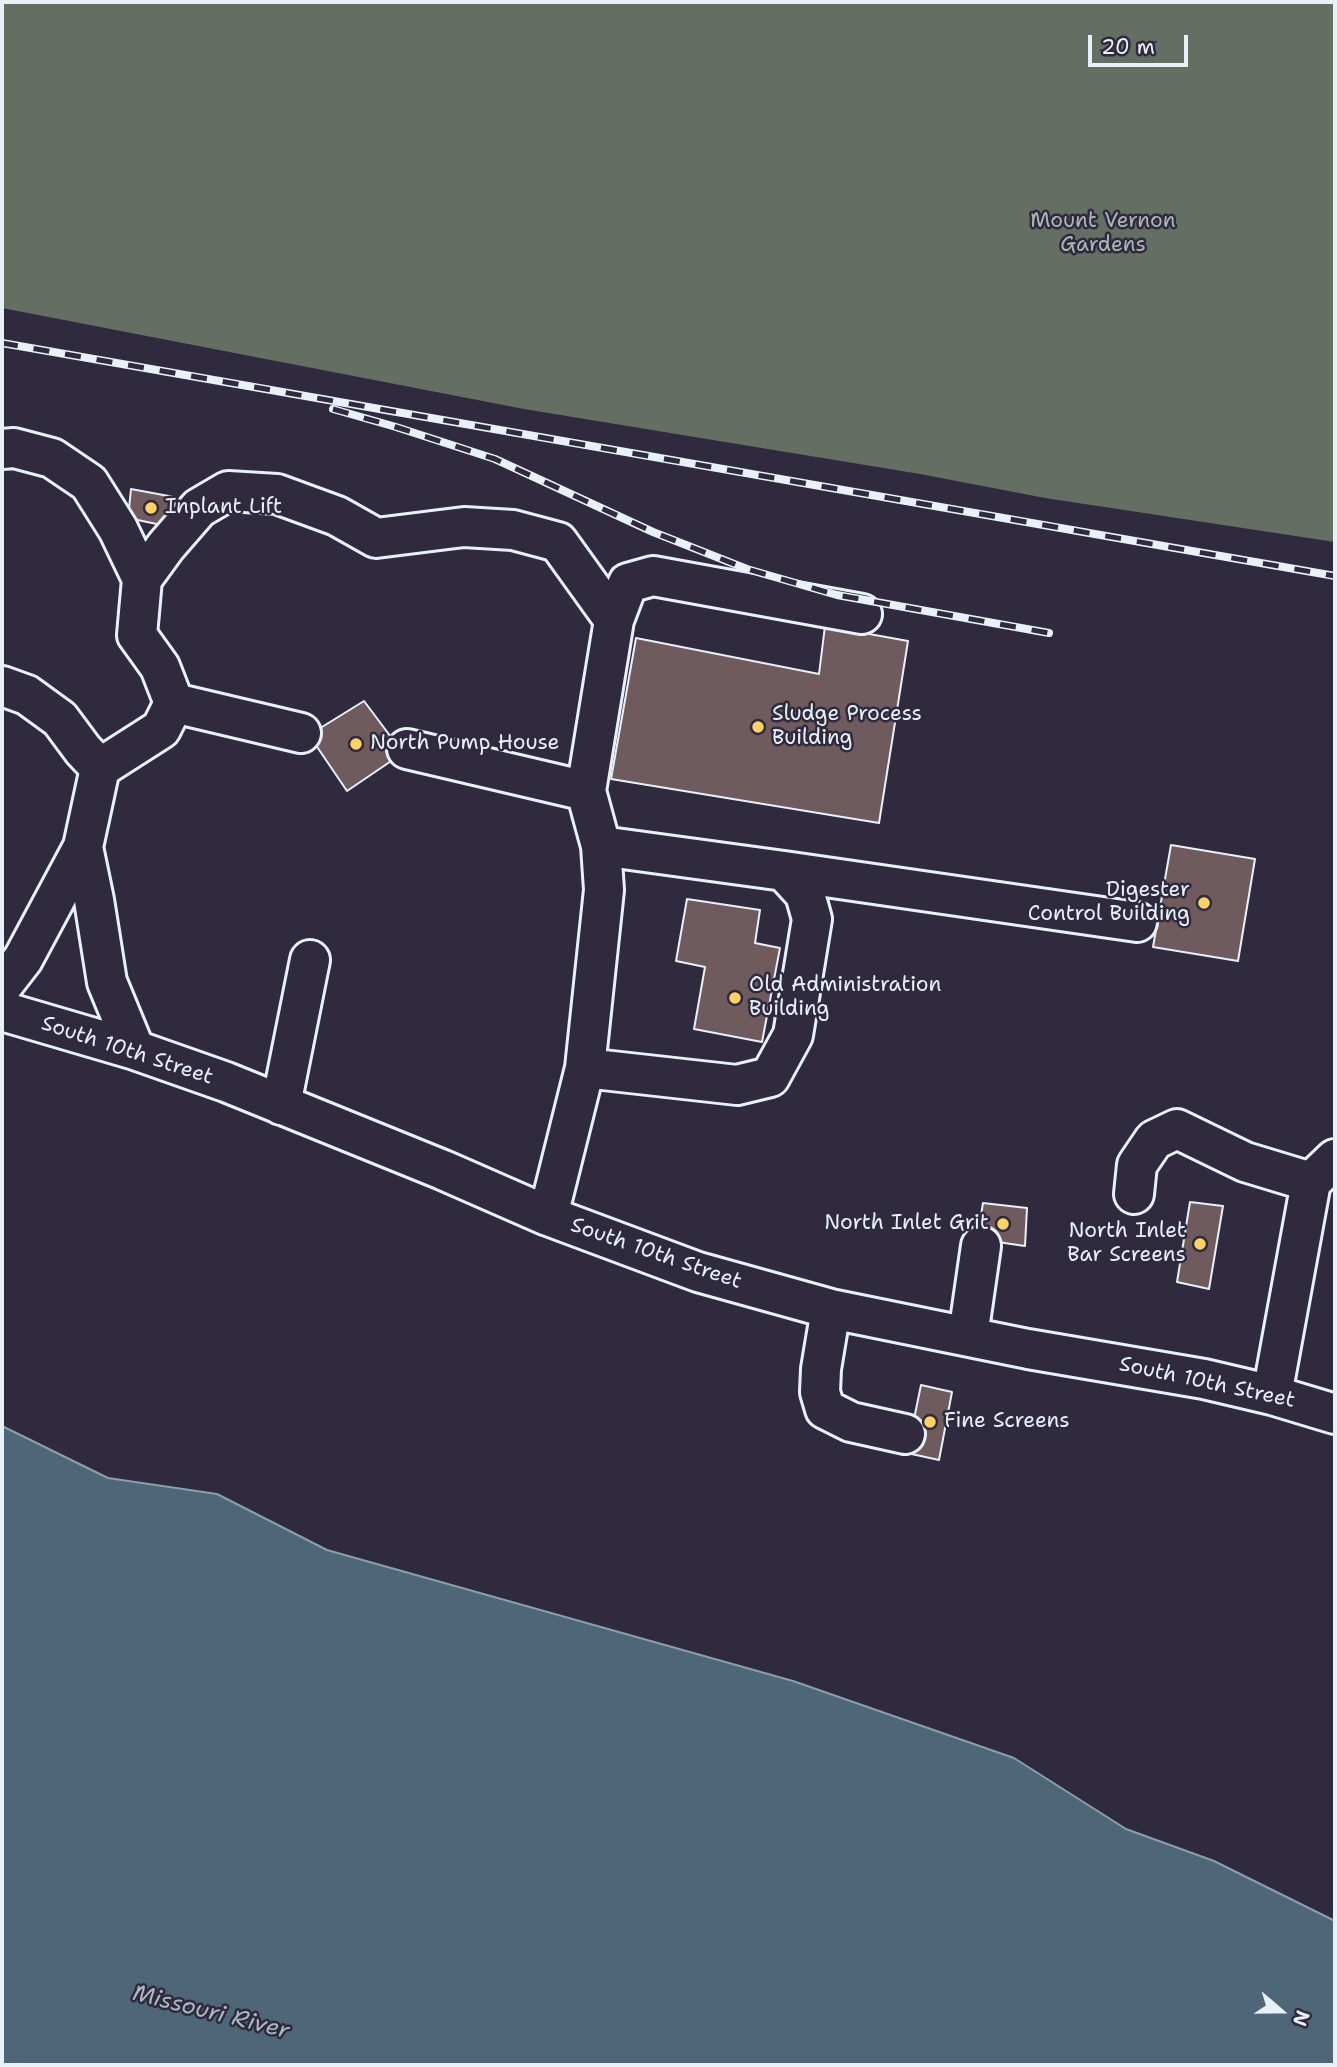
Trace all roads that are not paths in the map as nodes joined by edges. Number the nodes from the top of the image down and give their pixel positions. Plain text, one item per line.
1 (2, 449) edge
2 (142, 579) junction
3 (862, 614) dead end
4 (614, 620) junction
5 (2, 686) edge
6 (174, 703) junction
7 (301, 733) dead end
8 (407, 749) dead end
9 (100, 768) junction
10 (586, 791) junction
11 (601, 846) junction
12 (83, 847) junction
13 (784, 871) junction
14 (1137, 922) dead end
15 (310, 960) dead end
16 (2, 986) edge
17 (2, 1011) edge
18 (135, 1050) junction
19 (585, 1068) junction
20 (281, 1105) junction
21 (1323, 1170) edge
22 (1134, 1194) dead end
23 (548, 1216) junction
24 (981, 1246) dead end
25 (831, 1309) junction
26 (968, 1336) junction
27 (1272, 1395) junction
28 (1335, 1414) edge
29 (905, 1434) dead end

1 - 2 street
2 - 4 street
2 - 6 street
3 - 4 street
4 - 10 street
5 - 9 street
6 - 7 street
6 - 9 street
8 - 10 street
9 - 12 street
10 - 11 street
11 - 13 street
11 - 19 street
12 - 16 street
12 - 18 street
13 - 14 street
13 - 19 street
15 - 20 street
17 - 18 street, South 10th Street
18 - 20 street, South 10th Street
19 - 23 street
20 - 23 street, South 10th Street
21 - 22 street
21 - 27 street
23 - 25 street, South 10th Street
24 - 26 street
25 - 26 street, South 10th Street
25 - 29 street
26 - 27 street, South 10th Street
27 - 28 street, South 10th Street

